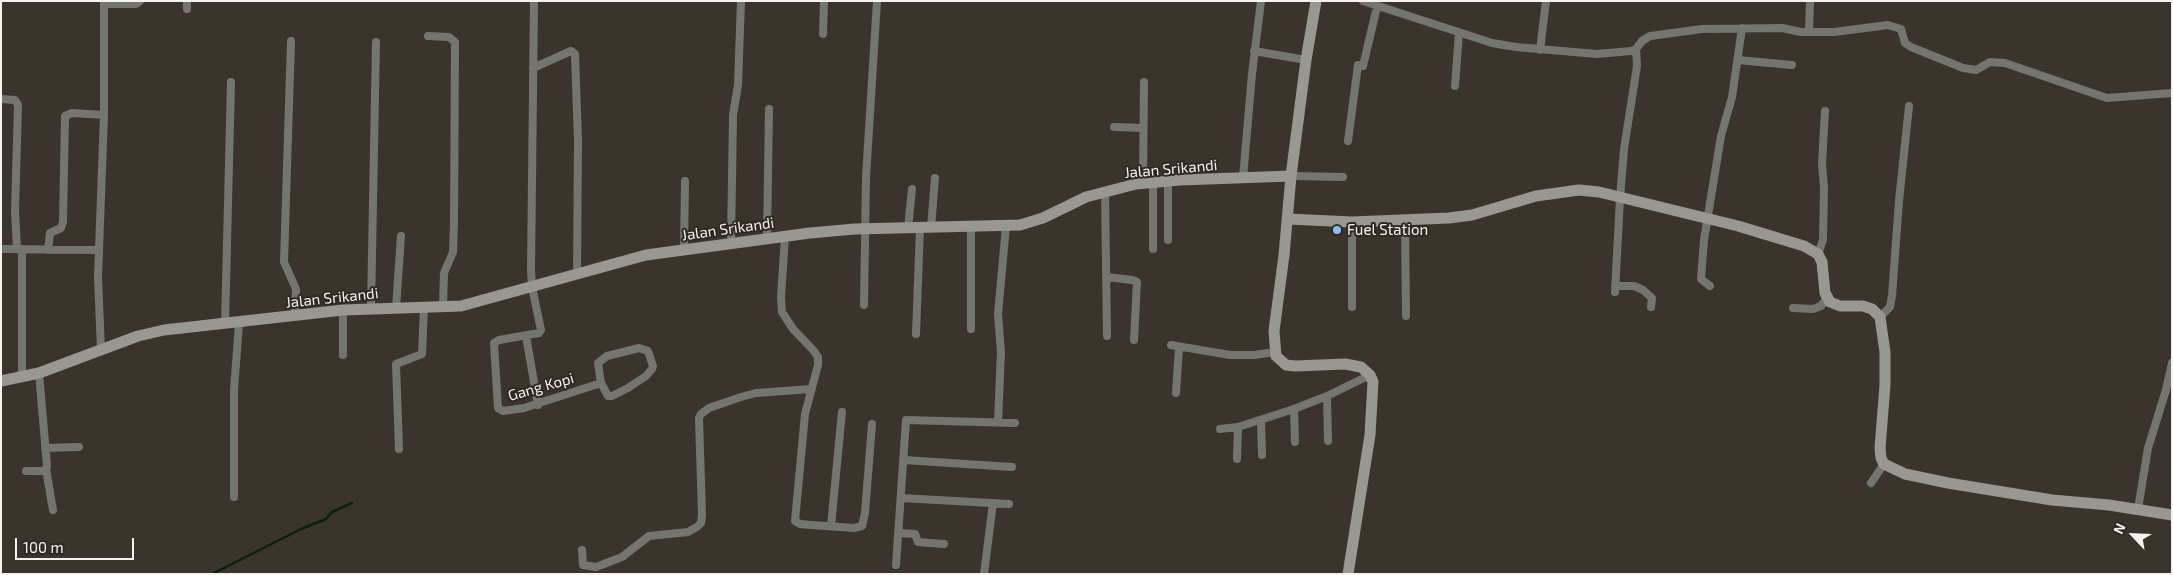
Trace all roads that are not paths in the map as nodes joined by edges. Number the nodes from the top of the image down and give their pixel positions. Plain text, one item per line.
1 (140, 1) edge
2 (534, 1) edge
3 (740, 1) edge
4 (824, 1) edge
5 (876, 1) edge
6 (1261, 1) edge
7 (1316, 1) edge
8 (1363, 1) edge
9 (1392, 1) edge
10 (1546, 1) edge
11 (1810, 1) edge
12 (104, 3) edge
13 (1377, 7) junction
14 (1390, 10) junction
15 (1742, 28) junction
16 (1810, 32) junction
17 (1459, 33) junction
18 (823, 34) dead end
19 (428, 36) dead end
20 (291, 41) dead end
21 (376, 42) dead end
22 (1636, 49) junction
23 (1540, 50) junction
24 (1254, 51) junction
25 (1306, 60) junction
26 (1738, 60) junction
27 (1792, 65) dead end
28 (533, 68) junction
29 (231, 82) dead end
30 (1144, 82) dead end
31 (1455, 86) dead end
32 (2172, 93) edge
33 (1, 99) edge
34 (1909, 106) dead end
35 (769, 109) dead end
36 (1825, 111) dead end
37 (104, 115) junction
38 (1114, 127) dead end
39 (1143, 128) junction
40 (1348, 141) dead end
41 (1291, 176) junction
42 (1343, 177) dead end
43 (935, 178) dead end
44 (1243, 178) junction
45 (685, 181) dead end
46 (1168, 181) junction
47 (1148, 183) junction
48 (912, 189) dead end
49 (1105, 191) junction
50 (1620, 198) junction
51 (1288, 219) junction
52 (1706, 219) junction
53 (1405, 220) junction
54 (1352, 222) junction
55 (1006, 226) junction
56 (971, 227) junction
57 (908, 228) junction
58 (926, 228) junction
59 (866, 229) junction
60 (401, 236) dead end
61 (785, 236) junction
62 (767, 239) junction
63 (1168, 240) dead end
64 (731, 244) junction
65 (1, 249) edge
66 (20, 249) junction
67 (1153, 249) dead end
68 (48, 250) junction
69 (99, 250) junction
70 (684, 250) junction
71 (1818, 254) junction
72 (577, 275) junction
73 (1107, 277) junction
74 (532, 286) junction
75 (1710, 286) dead end
76 (1827, 298) junction
77 (864, 305) dead end
78 (424, 307) junction
79 (443, 307) junction
80 (1352, 307) dead end
81 (1651, 307) dead end
82 (371, 308) junction
83 (396, 308) junction
84 (1793, 308) dead end
85 (343, 310) junction
86 (295, 316) junction
87 (1406, 316) dead end
88 (1880, 318) junction
89 (240, 323) junction
90 (225, 324) junction
91 (971, 329) dead end
92 (916, 334) dead end
93 (526, 336) junction
94 (1107, 336) dead end
95 (1134, 340) dead end
96 (101, 350) junction
97 (1275, 352) junction
98 (344, 355) dead end
99 (2172, 363) edge
100 (39, 373) junction
101 (1370, 375) junction
102 (22, 377) junction
103 (1, 381) edge
104 (601, 383) junction
105 (811, 389) junction
106 (1176, 393) dead end
107 (1327, 396) junction
108 (538, 404) junction
109 (1294, 409) junction
110 (842, 412) dead end
111 (1261, 420) junction
112 (998, 422) junction
113 (1015, 423) dead end
114 (872, 424) dead end
115 (1238, 427) junction
116 (1220, 429) dead end
117 (1328, 441) dead end
118 (1295, 442) dead end
119 (79, 446) dead end
120 (45, 448) junction
121 (399, 449) dead end
122 (1262, 454) dead end
123 (1238, 459) dead end
124 (904, 460) junction
125 (1884, 464) junction
126 (1012, 467) dead end
127 (46, 469) junction
128 (26, 471) dead end
129 (1870, 483) dead end
130 (234, 497) dead end
131 (901, 498) junction
132 (993, 503) junction
133 (1009, 504) dead end
134 (2138, 509) junction
135 (52, 510) dead end
136 (2172, 514) edge
137 (831, 526) junction
138 (898, 533) junction
139 (944, 544) dead end
140 (582, 550) dead end
141 (896, 565) dead end
142 (984, 574) edge
143 (1348, 574) edge

1 - 12 street
2 - 28 street
3 - 64 street
4 - 18 street
5 - 59 street
6 - 24 street
7 - 25 street
8 - 13 street
9 - 14 street
10 - 23 street
11 - 16 street
12 - 37 street
13 - 14 street
13 - 40 street
14 - 17 street
15 - 16 street
15 - 22 street
15 - 26 street
16 - 32 street
17 - 23 street
17 - 31 street
19 - 79 street
20 - 86 street
21 - 82 street
22 - 23 street
22 - 50 street
24 - 25 street
24 - 44 street
25 - 41 street
26 - 27 street
26 - 52 street
28 - 72 street
28 - 74 street
29 - 90 street
30 - 39 street
33 - 66 street
34 - 88 street
35 - 62 street
36 - 71 street
37 - 68 street
37 - 69 street
38 - 39 street
39 - 47 street
41 - 42 street
41 - 44 street, Jalan Srikandi
41 - 51 street
43 - 58 street
44 - 46 street, Jalan Srikandi
45 - 70 street
46 - 47 street, Jalan Srikandi
46 - 63 street
47 - 49 street, Jalan Srikandi
47 - 67 street
48 - 57 street
49 - 55 street, Jalan Srikandi
49 - 73 street
50 - 52 street
50 - 53 street
50 - 81 street
51 - 54 street
51 - 97 street
52 - 71 street
52 - 75 street
53 - 54 street
53 - 87 street
54 - 80 street
55 - 56 street, Jalan Srikandi
55 - 112 street
56 - 58 street, Jalan Srikandi
56 - 91 street
57 - 58 street, Jalan Srikandi
57 - 59 street, Jalan Srikandi
58 - 92 street
59 - 61 street, Jalan Srikandi
59 - 77 street
60 - 83 street
61 - 62 street, Jalan Srikandi
61 - 105 street
62 - 64 street, Jalan Srikandi
64 - 70 street, Jalan Srikandi
65 - 66 street
66 - 68 street
66 - 102 street
68 - 69 street
69 - 96 street
70 - 72 street, Jalan Srikandi
71 - 76 street
72 - 74 street, Jalan Srikandi
73 - 94 street
73 - 95 street
74 - 79 street, Jalan Srikandi
74 - 93 street
76 - 84 street
76 - 88 street
78 - 79 street, Jalan Srikandi
78 - 83 street, Jalan Srikandi
78 - 121 street
82 - 83 street, Jalan Srikandi
82 - 85 street, Jalan Srikandi
85 - 86 street, Jalan Srikandi
85 - 98 street
86 - 89 street, Jalan Srikandi
88 - 125 street
89 - 90 street, Jalan Srikandi
89 - 130 street
90 - 96 street, Jalan Srikandi
93 - 108 street
93 - 108 street, Gang Kopi
96 - 100 street, Jalan Srikandi
97 - 101 street
97 - 106 street
99 - 134 street
100 - 102 street, Jalan Srikandi
100 - 120 street
101 - 107 street
101 - 143 street
102 - 103 street, Jalan Srikandi
104 - 104 street
104 - 108 street, Gang Kopi
105 - 137 street
105 - 140 street
107 - 109 street
107 - 117 street
109 - 111 street
109 - 118 street
110 - 137 street
111 - 115 street
111 - 122 street
112 - 113 street
112 - 124 street
114 - 137 street
115 - 116 street
115 - 123 street
119 - 120 street
120 - 127 street
124 - 126 street
124 - 131 street
125 - 129 street
125 - 134 street
127 - 128 street
127 - 135 street
131 - 132 street
131 - 138 street
132 - 133 street
132 - 142 street
134 - 136 street
138 - 139 street
138 - 141 street

